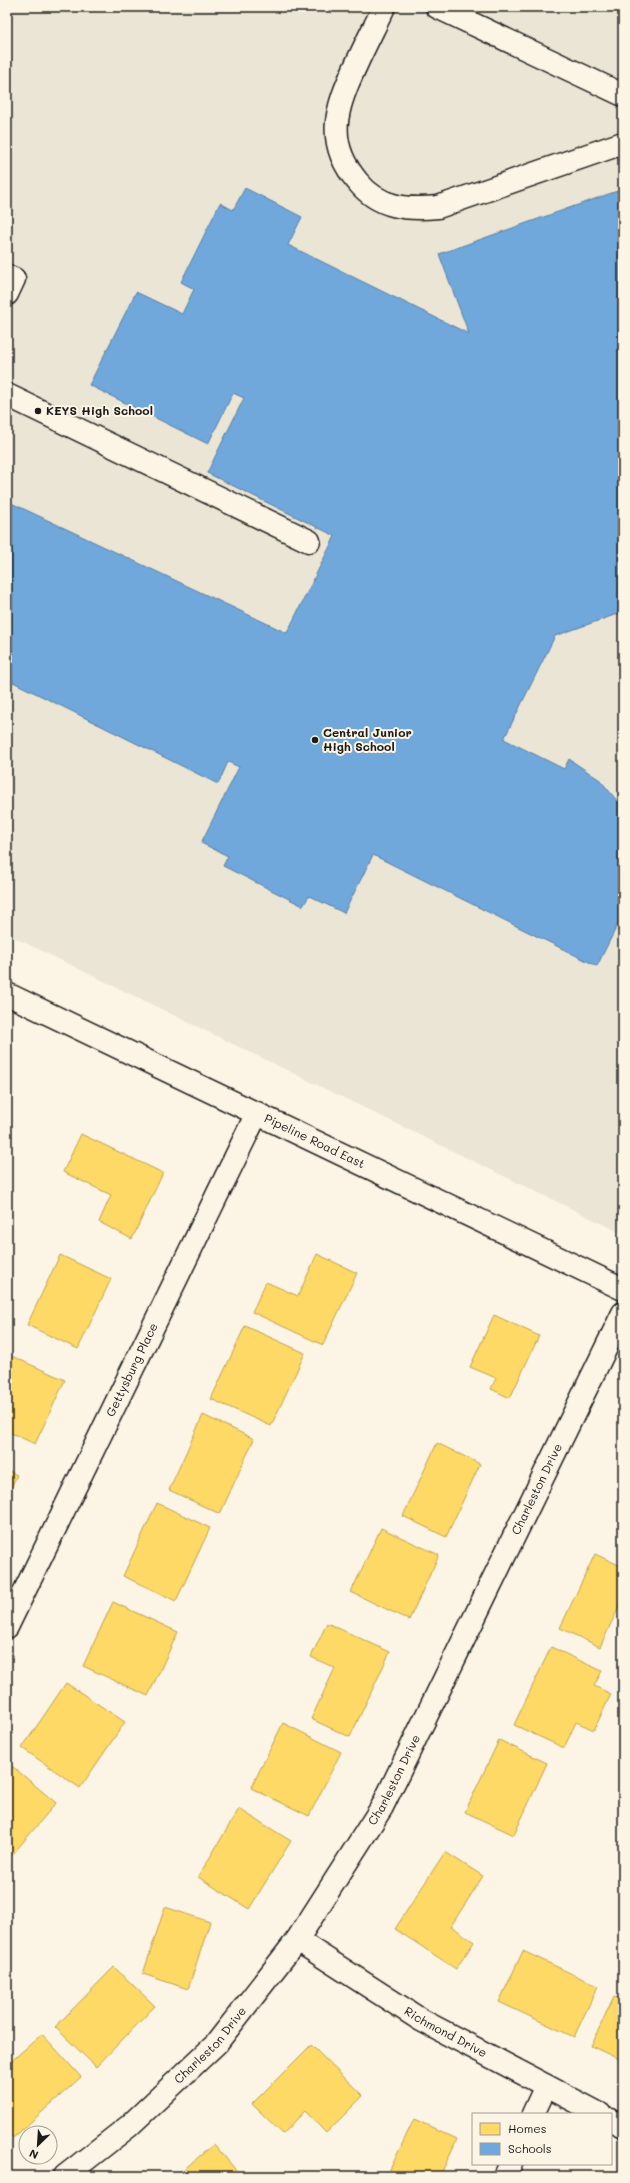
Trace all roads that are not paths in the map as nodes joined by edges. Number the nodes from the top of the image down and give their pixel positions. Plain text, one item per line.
1 (384, 7) edge
2 (437, 7) edge
3 (623, 95) edge
4 (623, 142) edge
5 (7, 276) edge
6 (7, 294) edge
7 (7, 395) edge
8 (309, 541) dead end
9 (7, 994) edge
10 (257, 1113) junction
11 (623, 1289) edge
12 (623, 1313) edge
13 (7, 1627) edge
14 (297, 1940) junction
15 (546, 2086) junction
16 (534, 2113) edge
17 (598, 2113) edge
18 (612, 2120) edge
19 (623, 2126) edge
20 (510, 2165) edge
21 (65, 2176) edge
22 (505, 2176) edge

1 - 4 street
2 - 3 street
5 - 6 street
7 - 8 street
9 - 10 street, Pipeline Road East
10 - 11 street, Pipeline Road East
10 - 13 street, Gettysburg Place
12 - 14 street, Charleston Drive
14 - 15 street, Richmond Drive
14 - 21 street, Charleston Drive
15 - 16 street
15 - 17 street, Richmond Drive
18 - 19 street
20 - 22 street

